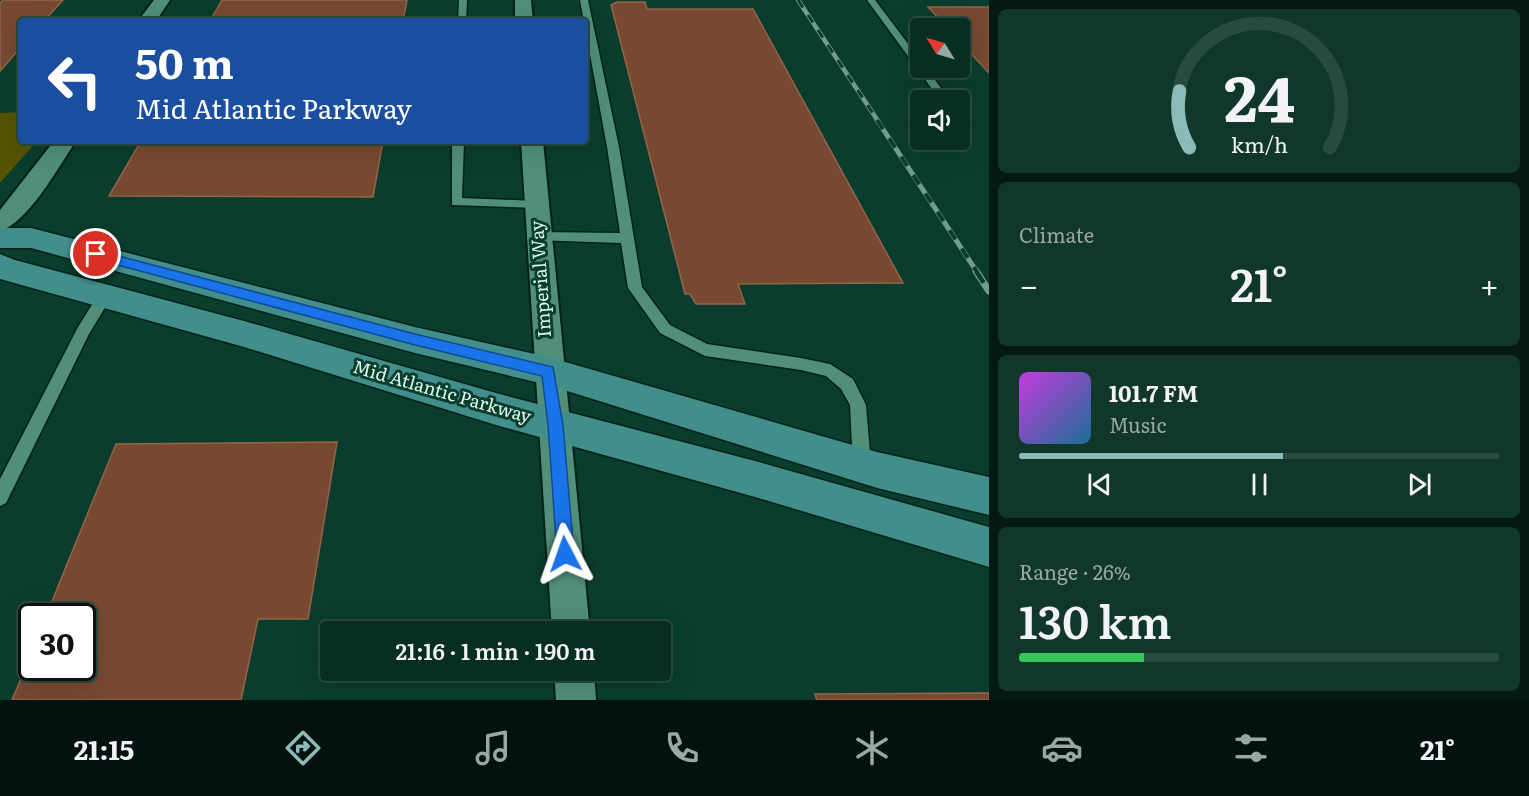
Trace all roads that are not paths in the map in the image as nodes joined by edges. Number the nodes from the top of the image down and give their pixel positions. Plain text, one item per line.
1 (162, 0) edge
2 (463, 0) edge
3 (523, 0) edge
4 (584, 0) edge
5 (872, 0) edge
6 (149, 18) edge
7 (462, 18) edge
8 (524, 18) edge
9 (588, 18) edge
10 (588, 20) edge
11 (938, 90) edge
12 (63, 144) edge
13 (458, 144) edge
14 (532, 144) edge
15 (536, 205) junction
16 (0, 223) edge
17 (538, 237) junction
18 (0, 238) edge
19 (626, 238) junction
20 (0, 265) edge
21 (105, 296) junction
22 (548, 371) junction
23 (555, 425) junction
24 (862, 465) junction
25 (989, 496) edge
26 (0, 497) edge
27 (989, 547) edge
28 (570, 621) edge
29 (575, 681) edge
30 (576, 700) edge

1 - 6 street
2 - 7 lane
3 - 8 street
4 - 9 lane
5 - 11 lane
10 - 19 lane
12 - 16 street
13 - 15 lane
14 - 15 street, Imperial Way
15 - 17 street, Imperial Way
17 - 19 lane
17 - 22 street, Imperial Way
18 - 22 street
19 - 24 lane
20 - 21 street, Mid Atlantic Parkway
21 - 23 street, Mid Atlantic Parkway
21 - 26 lane
22 - 23 street, Imperial Way
22 - 24 street
23 - 27 street, Mid Atlantic Parkway
23 - 28 street, Imperial Way
24 - 25 street
29 - 30 street

